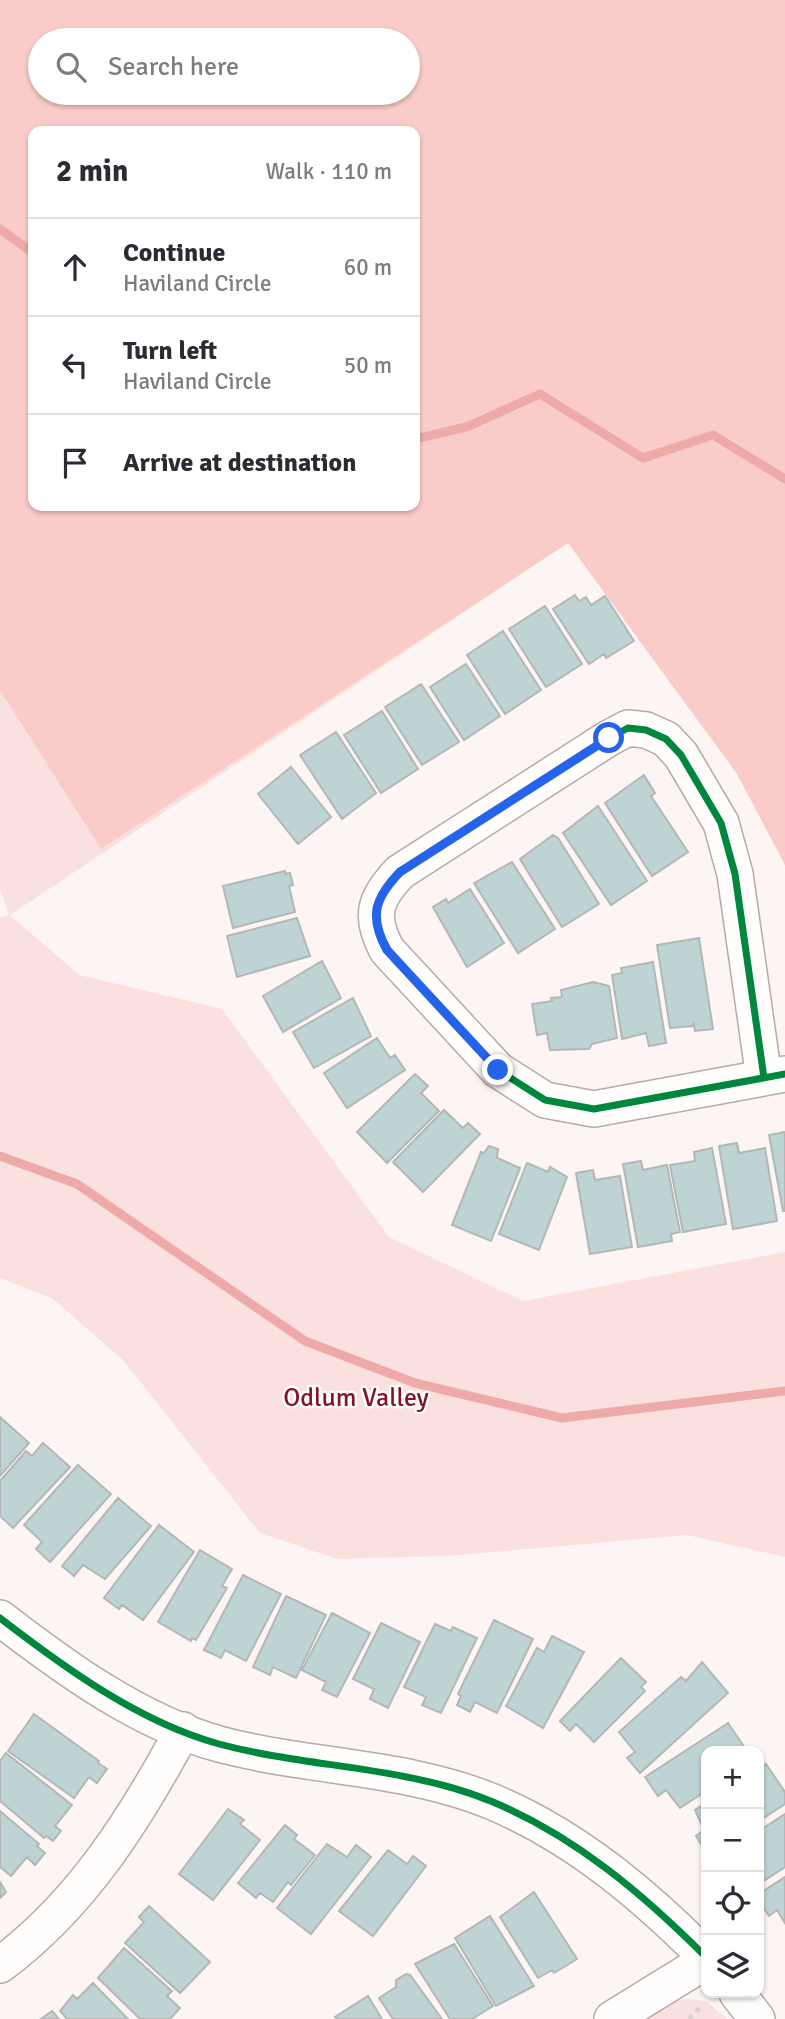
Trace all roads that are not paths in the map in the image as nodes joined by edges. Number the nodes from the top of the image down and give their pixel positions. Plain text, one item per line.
1 (775, 1076) edge
2 (0, 1618) edge
3 (183, 1730) junction
4 (701, 1954) edge
5 (701, 1962) edge
6 (0, 1965) edge
7 (741, 1998) edge
8 (612, 2019) edge
9 (757, 2019) edge

1 - 1 street
2 - 3 street
3 - 4 street
3 - 6 street
5 - 8 street
7 - 9 street

